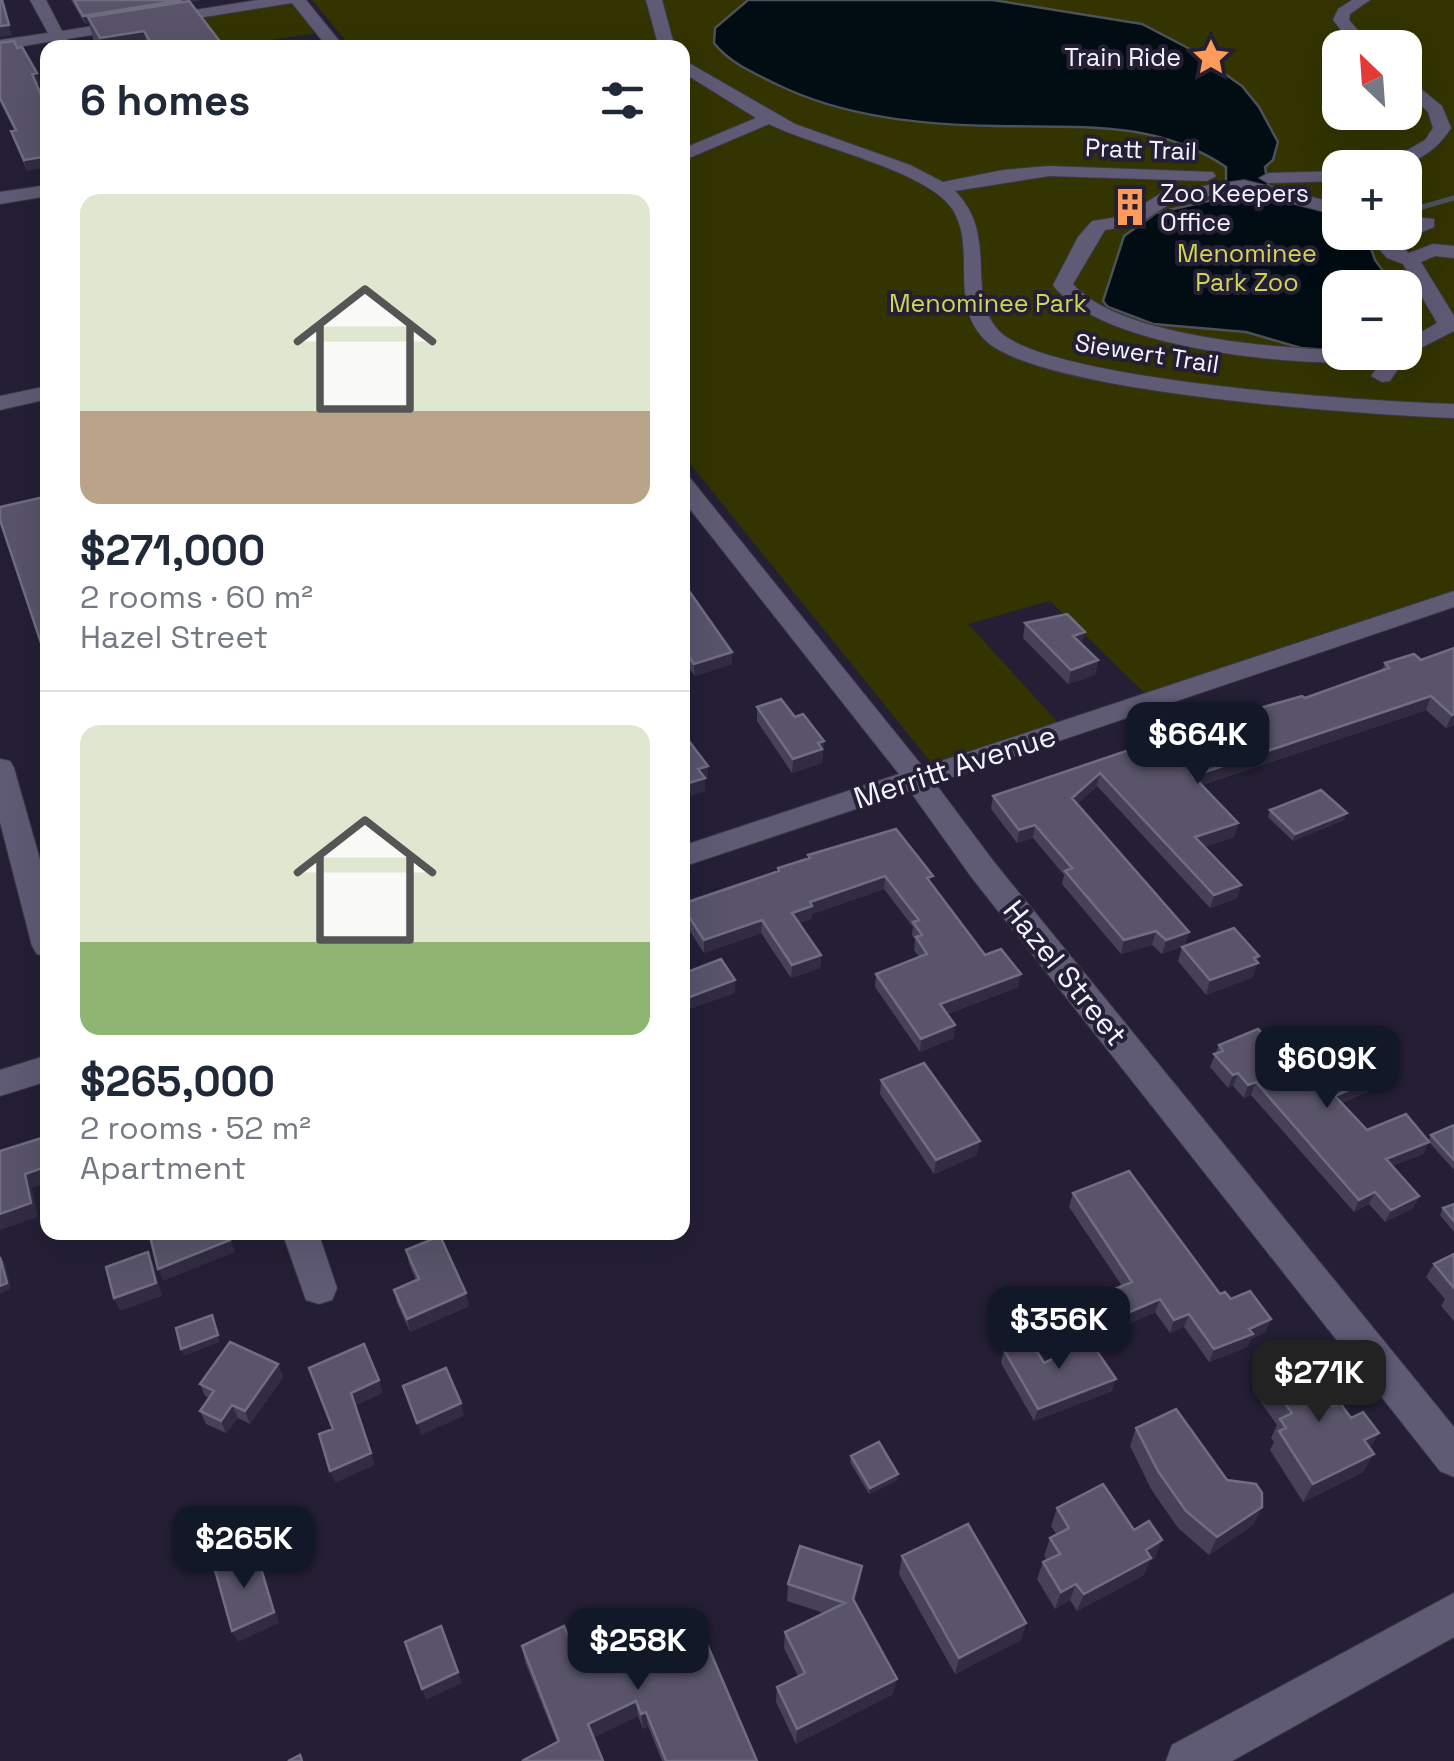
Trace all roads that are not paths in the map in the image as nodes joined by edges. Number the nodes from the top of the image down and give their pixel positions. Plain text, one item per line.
1 (38, 0) edge
2 (287, 0) edge
3 (298, 0) edge
4 (654, 0) edge
5 (1362, 0) edge
6 (1346, 30) edge
7 (60, 40) edge
8 (72, 40) edge
9 (330, 40) edge
10 (665, 40) edge
11 (40, 43) edge
12 (0, 46) edge
13 (690, 69) edge
14 (1422, 97) edge
15 (769, 118) junction
16 (1420, 150) edge
17 (690, 153) edge
18 (1322, 177) edge
19 (1220, 184) junction
20 (941, 188) junction
21 (40, 191) edge
22 (0, 198) edge
23 (1322, 205) edge
24 (1454, 219) edge
25 (1422, 223) edge
26 (1428, 223) junction
27 (1422, 225) edge
28 (1390, 250) edge
29 (1452, 254) edge
30 (1410, 260) junction
31 (1452, 323) edge
32 (1422, 340) edge
33 (1322, 358) edge
34 (1387, 370) edge
35 (1382, 376) dead end
36 (40, 394) edge
37 (0, 402) edge
38 (1454, 411) edge
39 (690, 493) edge
40 (1454, 599) edge
41 (0, 768) edge
42 (915, 779) junction
43 (690, 854) edge
44 (40, 916) edge
45 (40, 1071) edge
46 (0, 1084) edge
47 (303, 1240) edge
48 (319, 1288) dead end
49 (1454, 1458) edge
50 (1454, 1614) edge
51 (1188, 1761) edge

1 - 7 street
2 - 8 street
3 - 9 street
4 - 10 street
5 - 6 street
11 - 12 street
13 - 15 street, Siewert Trail
14 - 16 street
15 - 17 street
15 - 20 street, Siewert Trail
18 - 19 street, Pratt Trail
19 - 20 street, Pratt Trail
19 - 23 street
19 - 33 street
20 - 38 street, Siewert Trail
21 - 22 street
24 - 26 street
25 - 26 street
26 - 27 street
28 - 30 street
29 - 30 street
30 - 31 street
31 - 32 street
34 - 35 street
36 - 37 street
39 - 42 street, Hazel Street
40 - 42 street, Merritt Avenue
41 - 44 street
42 - 43 street, Merritt Avenue
42 - 49 street, Hazel Street
45 - 46 street
47 - 48 street
50 - 51 street

